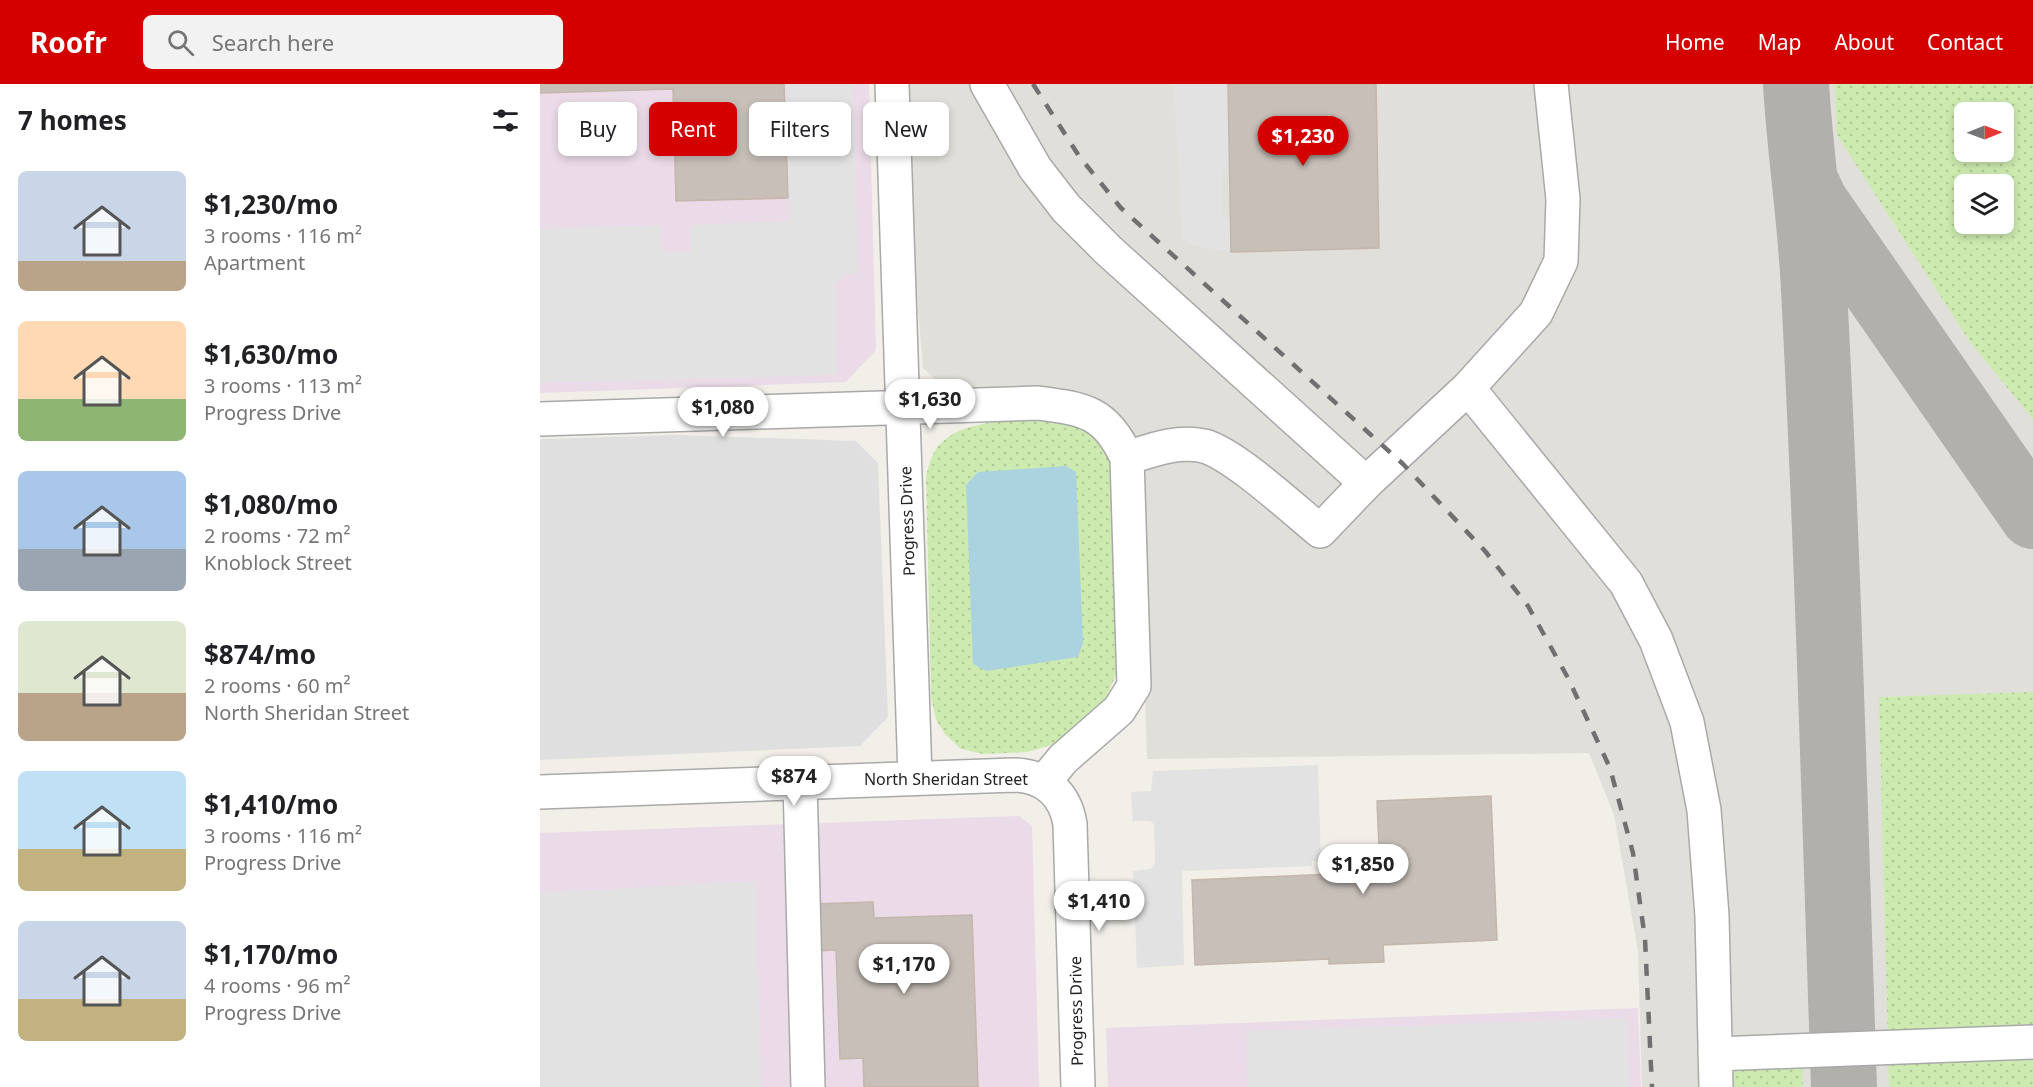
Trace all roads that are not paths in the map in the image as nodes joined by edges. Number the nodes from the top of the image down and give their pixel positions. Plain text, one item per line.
1 (892, 84) edge
2 (987, 84) edge
3 (1551, 84) edge
4 (1468, 388) junction
5 (904, 406) junction
6 (540, 419) edge
7 (1127, 458) junction
8 (1366, 483) junction
9 (915, 777) junction
10 (800, 782) junction
11 (1051, 788) junction
12 (540, 792) edge
13 (2033, 1042) edge
14 (1715, 1054) junction
15 (808, 1087) edge
16 (1078, 1087) edge
17 (1716, 1087) edge

1 - 5 street, Progress Drive
2 - 8 street
3 - 4 street
4 - 8 street
4 - 14 street
5 - 6 street
5 - 7 street
5 - 9 street, Progress Drive
7 - 8 street
7 - 11 street
9 - 10 street, North Sheridan Street
9 - 11 street, North Sheridan Street
10 - 12 street, North Sheridan Street
10 - 15 street
11 - 16 street, Progress Drive
13 - 14 street
14 - 17 street

